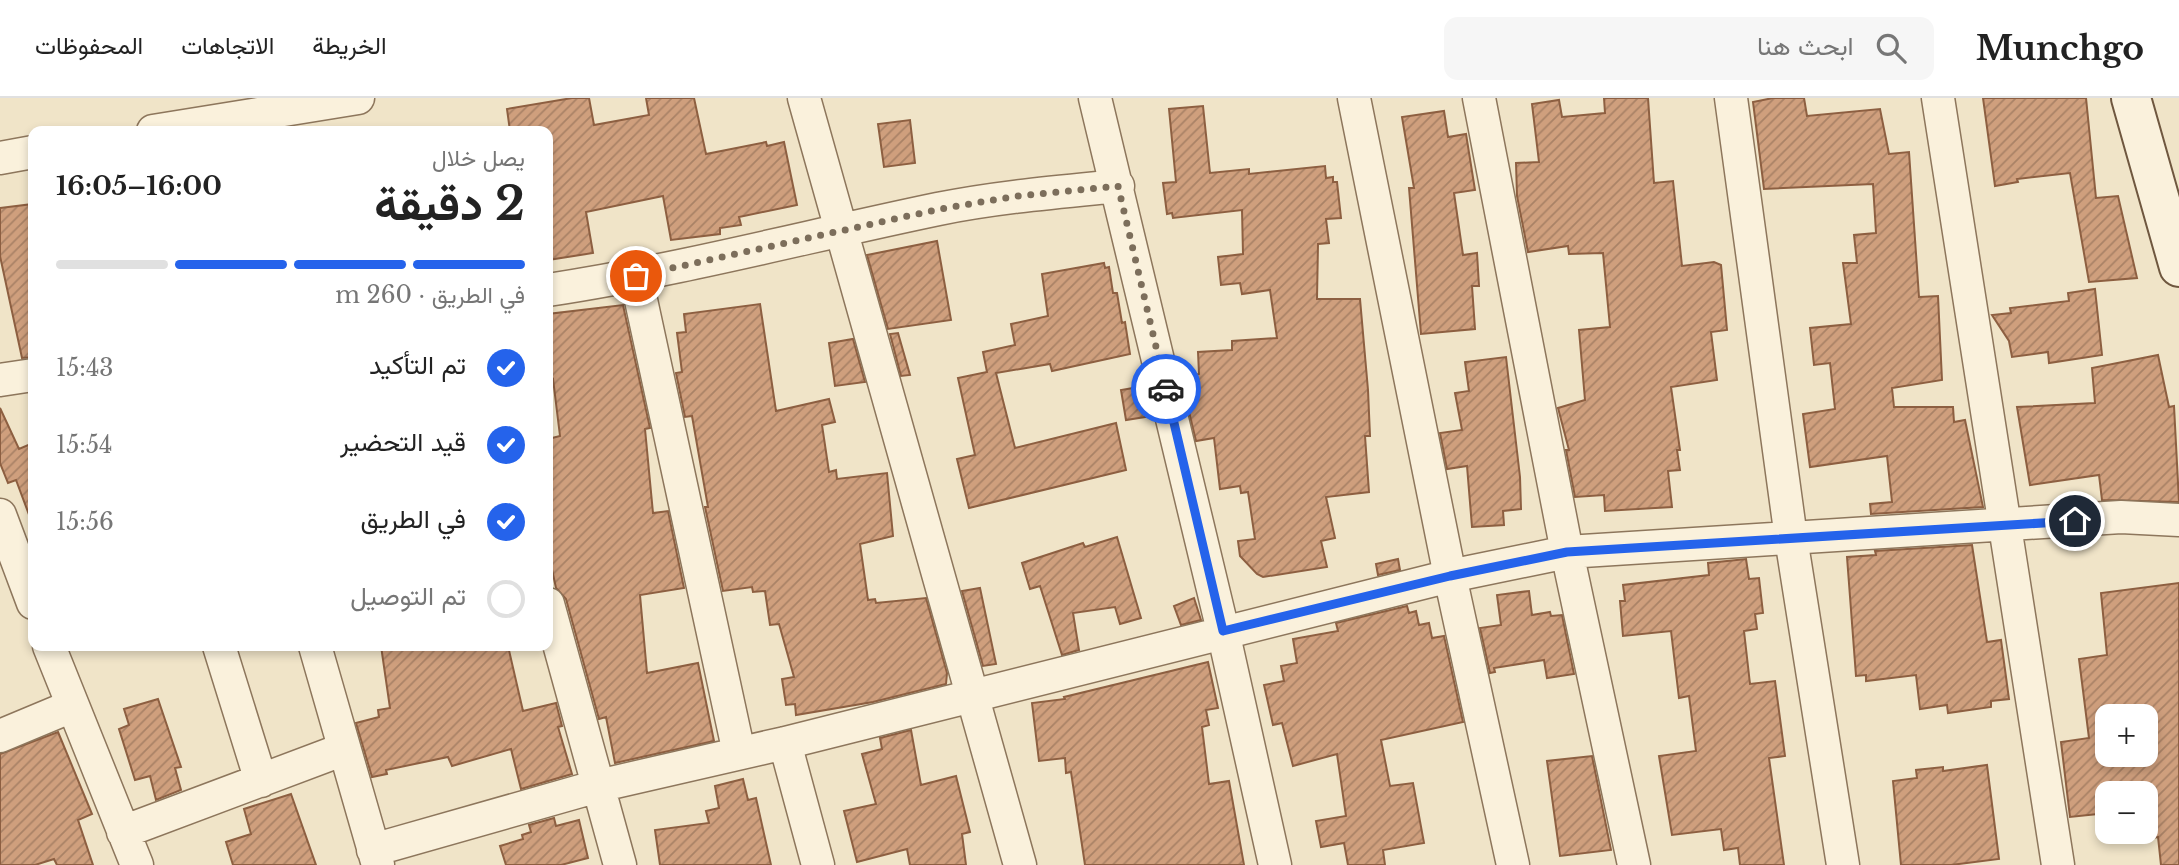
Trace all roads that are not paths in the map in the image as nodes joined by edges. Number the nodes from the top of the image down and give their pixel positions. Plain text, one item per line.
1 (358, 98) edge
2 (804, 98) edge
3 (1095, 98) edge
4 (1354, 98) edge
5 (1479, 98) edge
6 (1731, 98) edge
7 (1938, 98) edge
8 (2131, 98) edge
9 (314, 111) edge
10 (193, 126) edge
11 (28, 153) edge
12 (0, 158) edge
13 (1118, 186) junction
14 (842, 230) junction
15 (2179, 267) edge
16 (636, 276) junction
17 (553, 289) edge
18 (28, 376) edge
19 (0, 380) edge
20 (0, 515) edge
21 (2179, 520) edge
22 (2006, 525) junction
23 (1791, 538) junction
24 (1567, 552) junction
25 (1450, 576) junction
26 (28, 590) edge
27 (553, 622) edge
28 (1223, 631) junction
29 (51, 651) edge
30 (221, 651) edge
31 (316, 651) edge
32 (974, 696) junction
33 (72, 706) junction
34 (0, 736) edge
35 (785, 743) junction
36 (344, 749) junction
37 (740, 753) junction
38 (261, 781) junction
39 (598, 786) junction
40 (123, 832) junction
41 (376, 858) edge
42 (137, 865) edge
43 (620, 865) edge
44 (818, 865) edge
45 (1020, 865) edge
46 (1275, 865) edge
47 (1513, 865) edge
48 (1634, 865) edge
49 (1843, 865) edge
50 (2057, 865) edge

1 - 9 street
2 - 14 street
3 - 13 street
4 - 25 street
5 - 24 street
6 - 23 street
7 - 22 street
8 - 15 street
9 - 10 street
11 - 12 street
13 - 14 street
13 - 28 street
14 - 16 street
14 - 32 street
16 - 17 street
16 - 37 street
18 - 19 street
20 - 26 street
21 - 22 street
22 - 23 street
22 - 50 street
23 - 24 street
23 - 49 street
24 - 25 street
24 - 48 street
25 - 28 street
25 - 47 street
27 - 39 street
28 - 32 street
28 - 46 street
29 - 33 street
30 - 38 street
31 - 36 street
32 - 35 street
32 - 45 street
33 - 34 street
33 - 40 street
35 - 37 street
35 - 44 street
36 - 38 street
36 - 41 street
37 - 39 street
38 - 40 street
39 - 41 street
39 - 43 street
40 - 42 street

